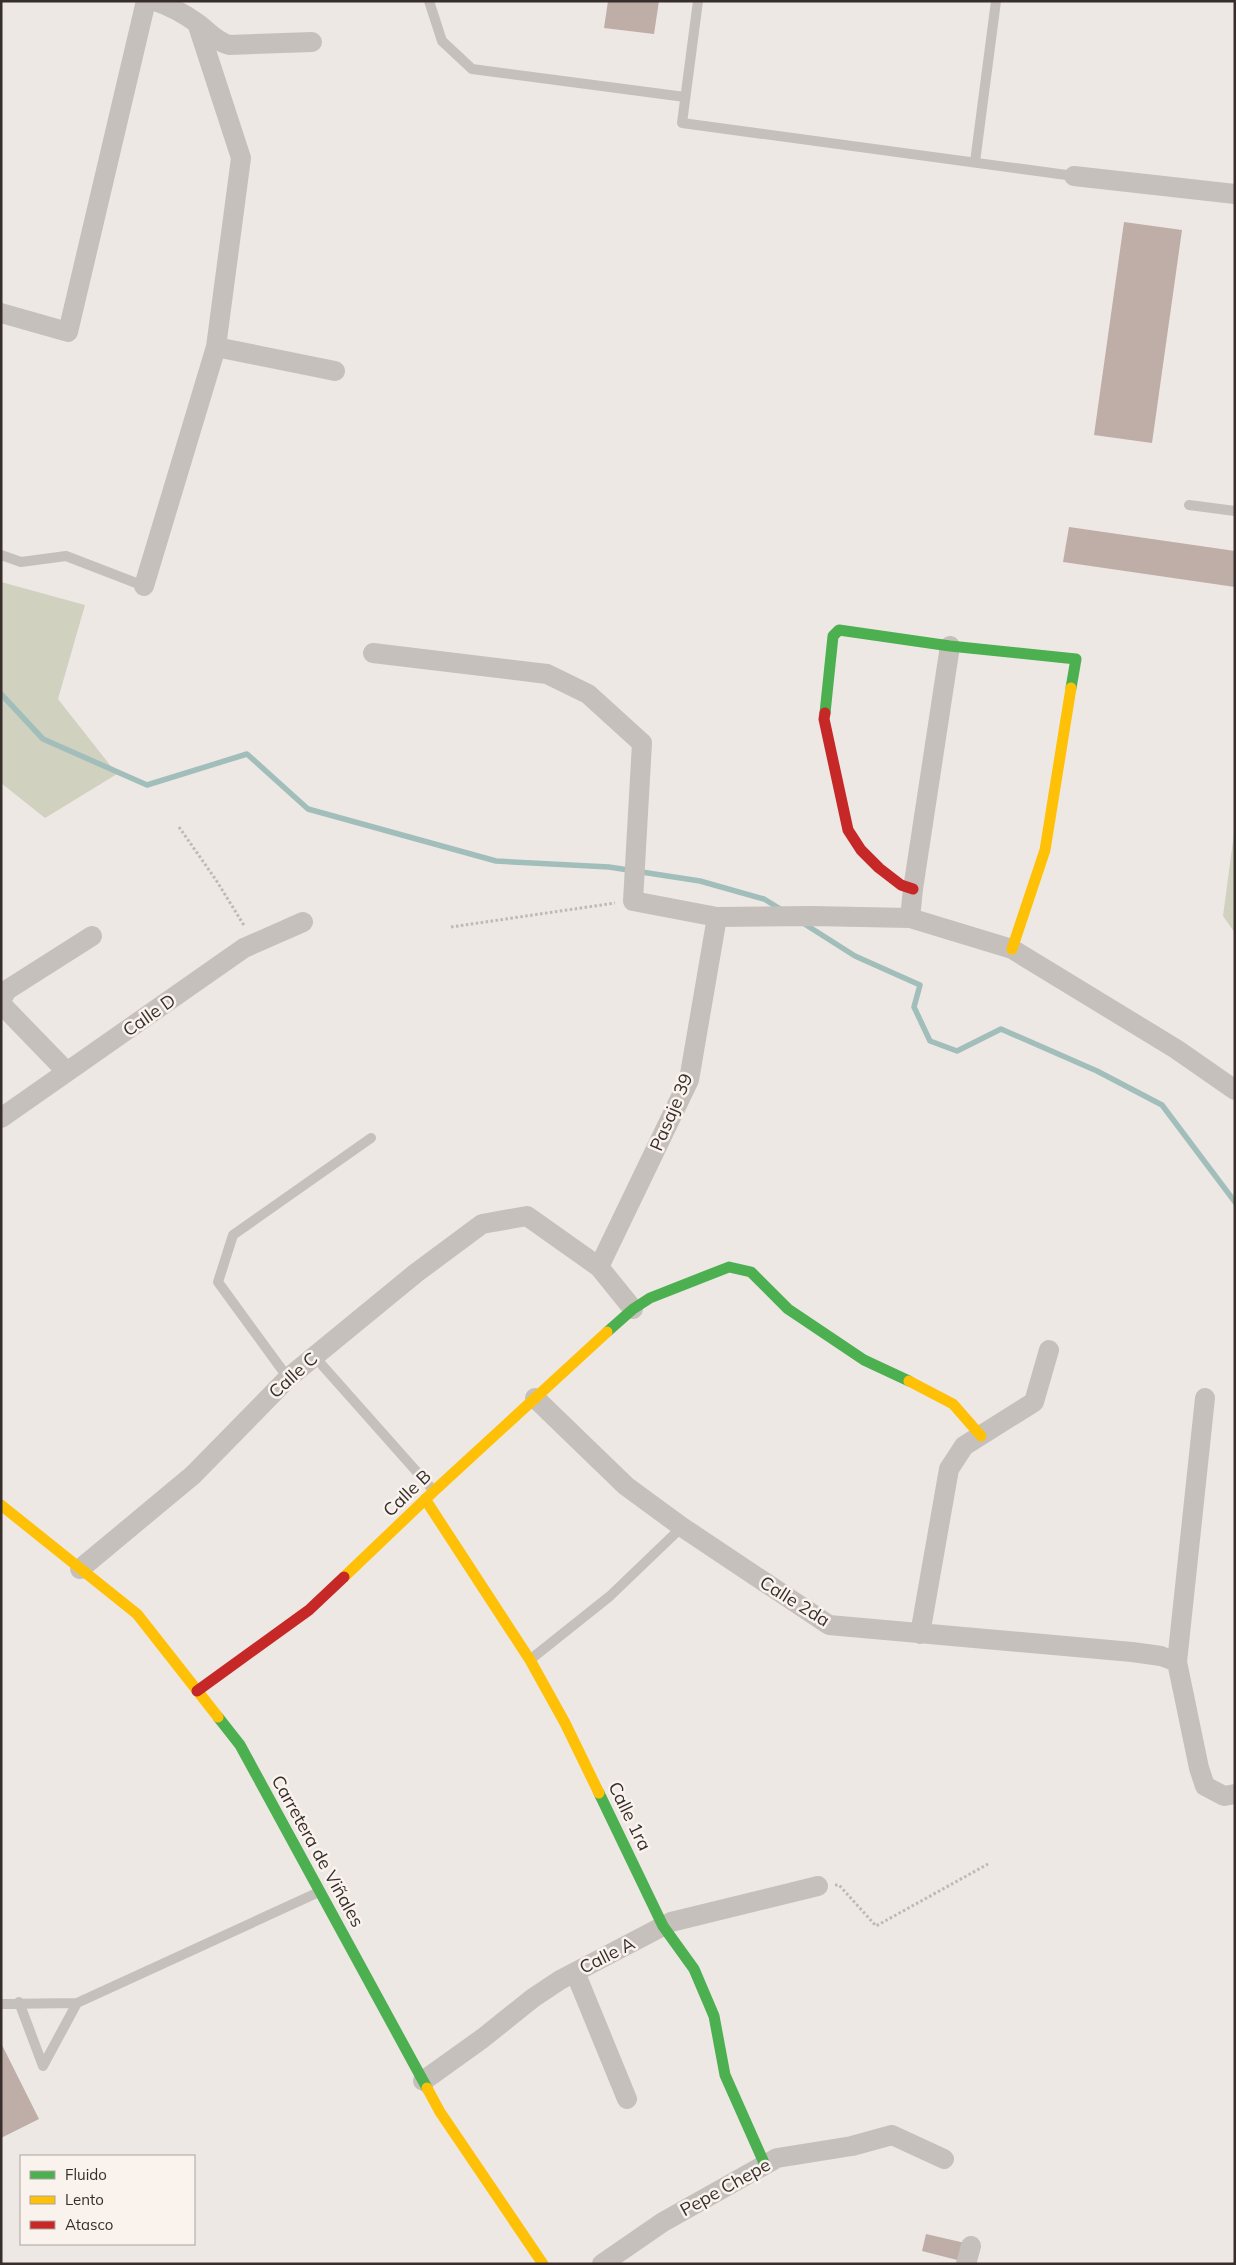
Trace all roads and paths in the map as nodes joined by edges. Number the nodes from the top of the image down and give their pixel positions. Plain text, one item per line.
1 (146, 1) edge
2 (154, 1) edge
3 (429, 1) edge
4 (698, 1) edge
5 (996, 1) edge
6 (197, 23) junction
7 (312, 42) dead end
8 (685, 97) junction
9 (975, 162) junction
10 (1074, 176) joint
11 (1235, 194) edge
12 (1, 313) edge
13 (216, 347) junction
14 (335, 371) dead end
15 (1189, 506) dead end
16 (1235, 511) edge
17 (1, 555) edge
18 (144, 586) joint
19 (950, 646) junction
20 (373, 653) dead end
21 (178, 827) dead end
22 (913, 889) junction
23 (633, 901) junction
24 (716, 917) junction
25 (910, 918) junction
26 (302, 922) dead end
27 (451, 927) dead end
28 (92, 936) dead end
29 (255, 943) junction
30 (1012, 949) junction
31 (67, 1072) junction
32 (1235, 1090) edge
33 (1, 1118) edge
34 (371, 1138) dead end
35 (599, 1267) junction
36 (633, 1309) junction
37 (1049, 1350) dead end
38 (314, 1356) junction
39 (288, 1378) junction
40 (535, 1398) junction
41 (1205, 1398) dead end
42 (981, 1436) junction
43 (434, 1491) junction
44 (425, 1499) junction
45 (1, 1505) edge
46 (682, 1527) junction
47 (80, 1569) junction
48 (920, 1634) junction
49 (530, 1660) junction
50 (1177, 1662) junction
51 (197, 1691) junction
52 (1235, 1794) edge
53 (988, 1864) dead end
54 (818, 1886) joint
55 (320, 1891) junction
56 (663, 1926) junction
57 (575, 1972) junction
58 (19, 2002) junction
59 (77, 2003) junction
60 (1, 2004) edge
61 (423, 2081) junction
62 (627, 2099) dead end
63 (944, 2160) dead end
64 (765, 2165) junction
65 (543, 2264) edge
66 (602, 2264) edge

1 - 12 street
2 - 6 street
3 - 8 lane
4 - 8 lane
5 - 9 lane
6 - 7 street
6 - 13 street
8 - 9 lane
9 - 10 lane
10 - 11 street
13 - 14 street
13 - 18 street
15 - 16 lane
17 - 18 lane
19 - 22 street
19 - 22 street
19 - 30 street
20 - 23 street
21 - 29 path
22 - 25 street
23 - 24 street
23 - 27 path
24 - 25 street
24 - 35 street, Pasaje 39
25 - 30 street
26 - 29 street, Calle D
28 - 31 street
29 - 31 street, Calle D
30 - 32 street
31 - 33 street, Calle D
34 - 39 lane
35 - 36 street
35 - 38 street, Calle C
36 - 40 street, Calle B
36 - 42 street, Calle B
37 - 42 street
38 - 39 street, Calle C
38 - 43 lane
39 - 47 street, Calle C
40 - 43 street, Calle B
40 - 46 street, Calle 2da
41 - 50 street
42 - 48 street
43 - 44 street, Calle B
44 - 49 street, Calle 1ra
44 - 51 street, Calle B
45 - 47 street, Carretera de Viñales
46 - 48 street, Calle 2da
46 - 49 lane
47 - 51 street, Carretera de Viñales
48 - 50 street, Calle 2da
49 - 56 street, Calle 1ra
50 - 52 street
51 - 55 street, Carretera de Viñales
53 - 54 path
54 - 56 street, Calle A
55 - 59 lane
55 - 61 street, Carretera de Viñales
56 - 57 street, Calle A
56 - 64 street, Calle 1ra
57 - 61 street, Calle A
57 - 62 street
58 - 59 lane
58 - 59 lane
58 - 60 lane
61 - 65 street, Carretera de Viñales
63 - 64 street, Pepe Chepe
64 - 66 street, Pepe Chepe

